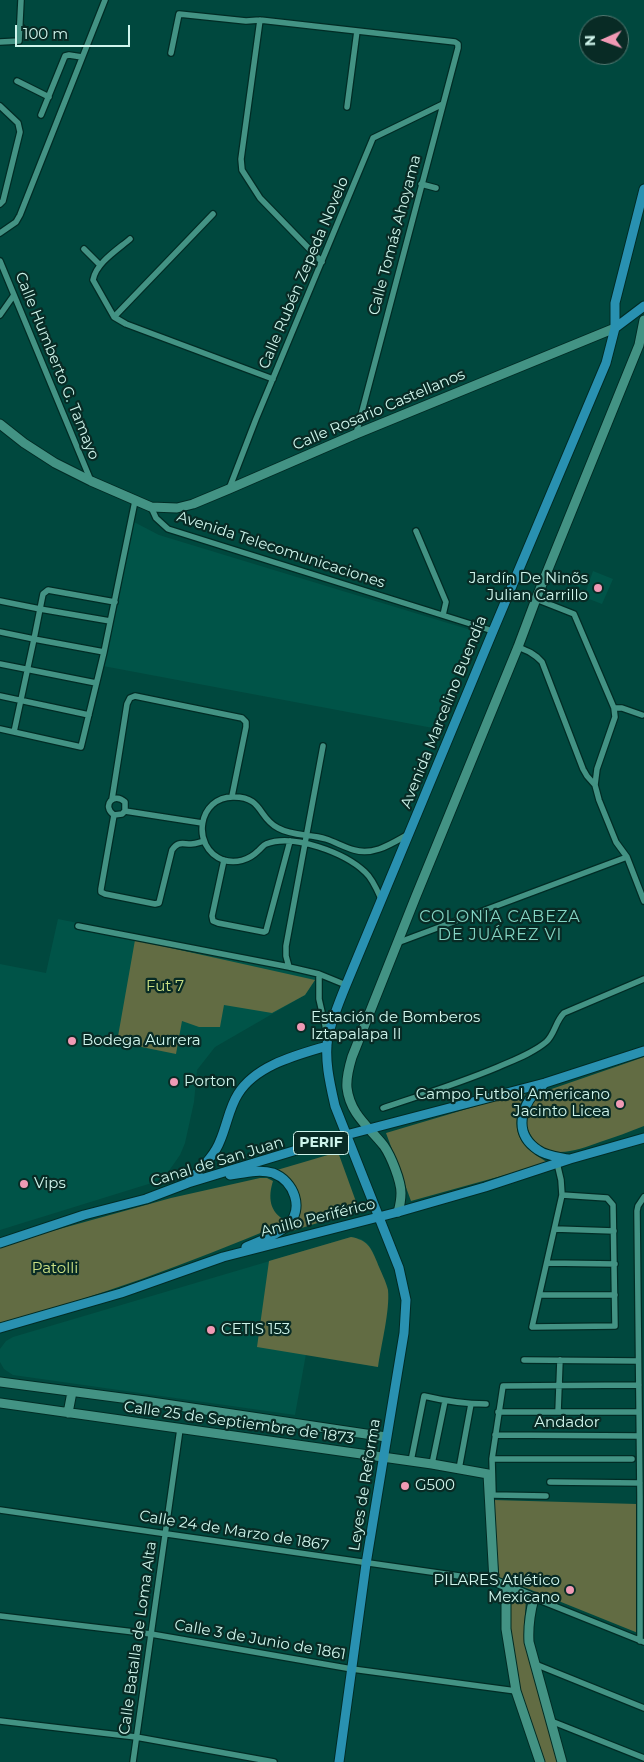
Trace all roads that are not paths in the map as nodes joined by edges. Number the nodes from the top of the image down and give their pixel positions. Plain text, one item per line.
1 (21, 0) edge
2 (105, 0) edge
3 (260, 20) junction
4 (357, 31) junction
5 (0, 42) edge
6 (171, 52) dead end
7 (82, 57) junction
8 (17, 82) dead end
9 (49, 97) junction
10 (443, 104) junction
11 (0, 106) edge
12 (347, 107) dead end
13 (41, 115) dead end
14 (422, 184) junction
15 (436, 188) dead end
16 (644, 189) edge
17 (0, 203) edge
18 (213, 214) dead end
19 (0, 233) edge
20 (130, 239) dead end
21 (84, 248) dead end
22 (0, 261) edge
23 (322, 262) junction
24 (100, 265) junction
25 (14, 295) junction
26 (644, 306) edge
27 (0, 315) edge
28 (114, 317) junction
29 (644, 320) edge
30 (615, 328) junction
31 (273, 379) junction
32 (0, 424) edge
33 (356, 434) junction
34 (91, 481) junction
35 (229, 489) junction
36 (135, 501) junction
37 (151, 507) junction
38 (416, 531) dead end
39 (536, 599) junction
40 (0, 601) edge
41 (115, 602) junction
42 (40, 609) junction
43 (443, 615) junction
44 (110, 621) junction
45 (492, 631) junction
46 (0, 632) edge
47 (34, 639) junction
48 (518, 648) junction
49 (104, 652) junction
50 (0, 664) edge
51 (27, 669) junction
52 (96, 683) junction
53 (0, 696) edge
54 (21, 701) junction
55 (614, 708) junction
56 (642, 714) dead end
57 (89, 715) junction
58 (0, 730) edge
59 (14, 732) junction
60 (323, 746) dead end
61 (596, 785) junction
62 (232, 796) junction
63 (114, 798) junction
64 (125, 809) junction
65 (116, 815) junction
66 (202, 823) junction
67 (409, 834) junction
68 (306, 836) junction
69 (204, 841) junction
70 (290, 841) junction
71 (304, 844) junction
72 (627, 857) junction
73 (224, 860) junction
74 (644, 901) edge
75 (382, 902) junction
76 (78, 926) dead end
77 (396, 943) junction
78 (289, 967) junction
79 (319, 974) junction
80 (644, 979) edge
81 (346, 985) junction
82 (328, 1041) junction
83 (644, 1051) edge
84 (545, 1083) junction
85 (383, 1108) dead end
86 (368, 1129) junction
87 (346, 1135) junction
88 (644, 1138) edge
89 (570, 1159) junction
90 (557, 1163) junction
91 (199, 1180) junction
92 (188, 1183) junction
93 (562, 1195) junction
94 (644, 1197) edge
95 (398, 1212) junction
96 (378, 1217) junction
97 (555, 1229) junction
98 (614, 1230) junction
99 (0, 1243) edge
100 (223, 1257) junction
101 (548, 1263) junction
102 (615, 1264) junction
103 (540, 1295) junction
104 (615, 1296) junction
105 (0, 1328) edge
106 (524, 1360) dead end
107 (560, 1360) junction
108 (638, 1361) junction
109 (0, 1382) edge
110 (559, 1385) junction
111 (639, 1385) junction
112 (72, 1392) junction
113 (445, 1401) junction
114 (0, 1403) edge
115 (471, 1404) junction
116 (486, 1404) dead end
117 (498, 1412) junction
118 (558, 1412) junction
119 (639, 1412) junction
120 (68, 1413) junction
121 (180, 1429) junction
122 (495, 1435) junction
123 (639, 1436) junction
124 (386, 1437) junction
125 (383, 1457) junction
126 (492, 1459) junction
127 (632, 1459) dead end
128 (411, 1462) junction
129 (432, 1464) junction
130 (459, 1469) junction
131 (490, 1474) junction
132 (550, 1482) dead end
133 (640, 1483) junction
134 (546, 1496) dead end
135 (0, 1510) edge
136 (165, 1533) junction
137 (366, 1564) junction
138 (494, 1581) junction
139 (506, 1587) junction
140 (534, 1598) junction
141 (0, 1616) edge
142 (151, 1634) junction
143 (642, 1641) edge
144 (535, 1664) junction
145 (352, 1669) junction
146 (516, 1691) junction
147 (644, 1708) edge
148 (0, 1721) edge
149 (551, 1721) junction
150 (136, 1737) junction
151 (644, 1758) edge
152 (133, 1762) edge
153 (274, 1762) edge
154 (339, 1762) edge
155 (540, 1762) edge
156 (562, 1762) edge

1 - 5 street
2 - 7 street
3 - 4 street
3 - 6 street
3 - 23 street
4 - 10 street, Calle Tomás Ahoyama
4 - 12 street
7 - 9 street
7 - 19 street
8 - 9 street
9 - 13 street
10 - 14 street, Calle Tomás Ahoyama
10 - 23 street, Calle Rubén Zepeda Novelo
11 - 17 street
14 - 15 street
14 - 33 street, Calle Tomás Ahoyama
16 - 30 main road, Avenida Marcelino Buendía
18 - 28 street
20 - 24 street
21 - 24 street
22 - 25 street, Calle Humberto G. Tamayo
23 - 31 street, Calle Rubén Zepeda Novelo
24 - 28 street
25 - 27 street
25 - 34 street, Calle Humberto G. Tamayo
26 - 30 main road
28 - 31 street
29 - 39 street
30 - 33 street, Calle Rosario Castellanos
30 - 45 main road, Avenida Marcelino Buendía
31 - 35 street, Calle Rubén Zepeda Novelo
32 - 34 street
33 - 35 street, Calle Rosario Castellanos
34 - 36 street
35 - 37 street, Calle Rosario Castellanos
36 - 37 street
36 - 41 street
37 - 43 street, Avenida Telecomunicaciones
38 - 43 street
39 - 48 street
39 - 55 street
40 - 42 street
41 - 42 street
41 - 44 street
42 - 44 street
42 - 47 street
43 - 45 street, Avenida Telecomunicaciones
44 - 49 street
45 - 67 main road, Avenida Marcelino Buendía
46 - 47 street
47 - 49 street
47 - 51 street
48 - 61 street
48 - 77 street
49 - 52 street
50 - 51 street
51 - 52 street
51 - 54 street
52 - 57 street
53 - 54 street
54 - 57 street
54 - 59 street
55 - 56 street
55 - 61 street
57 - 59 street
58 - 59 street
60 - 68 street
61 - 72 street
62 - 63 street
62 - 66 street
62 - 68 street
63 - 64 street
63 - 65 street
64 - 65 street
64 - 66 street
65 - 69 street
66 - 69 street
67 - 68 street
67 - 75 main road, Avenida Marcelino Buendía
68 - 71 street
69 - 73 street
70 - 71 street
70 - 73 street
70 - 73 street
71 - 75 street
71 - 78 street
72 - 74 street
72 - 77 street
75 - 81 main road, Avenida Marcelino Buendía
76 - 78 street
77 - 86 street
78 - 79 street
79 - 81 street
79 - 82 street
80 - 85 street
81 - 82 main road, Avenida Marcelino Buendía
82 - 87 main road, Avenida Marcelino Buendía
82 - 92 main road
83 - 84 main road, Canal de San Juan / PERIF
84 - 86 main road, Canal de San Juan / PERIF
84 - 89 main road
86 - 87 main road, Canal de San Juan / PERIF
86 - 95 street
87 - 91 main road, Canal de San Juan / PERIF
87 - 96 main road, Avenida Marcelino Buendía
88 - 89 main road, Anillo Periférico
89 - 90 main road, Anillo Periférico
90 - 93 street
90 - 95 main road, Anillo Periférico
91 - 92 main road, Canal de San Juan / PERIF
91 - 100 main road
92 - 99 main road, Canal de San Juan / PERIF
93 - 97 street
93 - 98 street
94 - 108 street
95 - 96 main road, Anillo Periférico
96 - 100 main road, Anillo Periférico
96 - 124 main road, Leyes de Reforma
97 - 98 street
97 - 101 street
98 - 102 street
100 - 105 main road, Anillo Periférico
101 - 102 street
101 - 103 street
102 - 104 street
103 - 104 street
103 - 104 street
106 - 107 street
107 - 108 street
107 - 110 street, Andador
108 - 111 street
109 - 112 street, Calle 25 de Septiembre de 1873
110 - 111 street
110 - 117 street
110 - 118 street, Andador
111 - 119 street
112 - 120 street
112 - 124 street, Calle 25 de Septiembre de 1873
113 - 115 street
113 - 128 street
113 - 129 street
114 - 120 street, Calle 25 de Septiembre de 1873
115 - 116 street
115 - 130 street
117 - 118 street, Andador
117 - 122 street
118 - 119 street, Andador
119 - 123 street
120 - 121 street, Calle 25 de Septiembre de 1873
121 - 125 street, Calle 25 de Septiembre de 1873
121 - 136 street, Calle Batalla de Loma Alta
122 - 123 street, Andador
122 - 126 street
123 - 133 street
124 - 125 main road, Leyes de Reforma
125 - 128 street, Calle 25 de Septiembre de 1873
125 - 137 main road, Leyes de Reforma
126 - 127 street
126 - 131 street
128 - 129 street, Calle 25 de Septiembre de 1873
129 - 130 street, Calle 25 de Septiembre de 1873
130 - 131 street, Calle 25 de Septiembre de 1873
131 - 134 street
131 - 138 street
132 - 133 street
133 - 143 street
135 - 136 street, Calle 24 de Marzo de 1867
136 - 137 street, Calle 24 de Marzo de 1867
136 - 142 street, Calle Batalla de Loma Alta
137 - 138 street, Calle 24 de Marzo de 1867
137 - 145 main road, Leyes de Reforma
138 - 139 street
139 - 140 street
139 - 146 street
140 - 143 street
140 - 144 street
141 - 142 street, Calle 3 de Junio de 1861
142 - 145 street, Calle 3 de Junio de 1861
142 - 150 street, Calle Batalla de Loma Alta
144 - 147 street
144 - 149 street
145 - 146 street, Calle 3 de Junio de 1861
145 - 154 main road, Leyes de Reforma
146 - 155 street
148 - 150 street
149 - 151 street
149 - 156 street
150 - 152 street, Calle Batalla de Loma Alta
150 - 153 street

